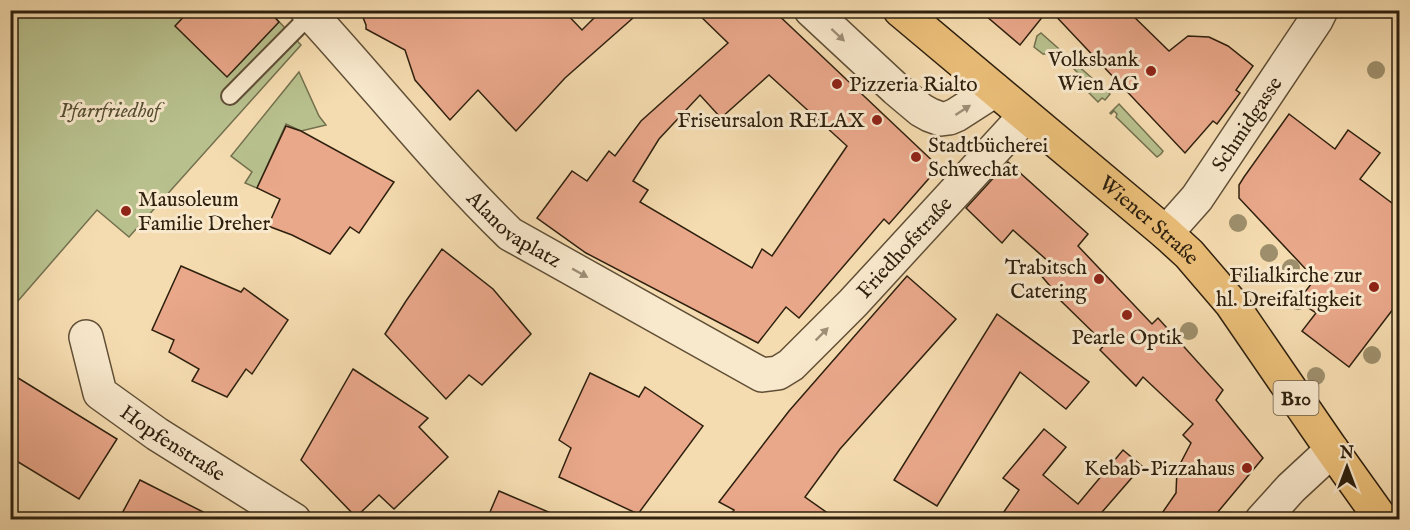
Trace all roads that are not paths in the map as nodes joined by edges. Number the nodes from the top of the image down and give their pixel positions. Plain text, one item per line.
1 (811, 10) edge
2 (900, 10) edge
3 (1321, 10) edge
4 (309, 12) edge
5 (995, 90) junction
6 (230, 96) dead end
7 (1025, 116) junction
8 (1166, 233) junction
9 (86, 337) dead end
10 (778, 373) joint
11 (1332, 450) junction
12 (294, 519) edge
13 (1262, 519) edge
14 (1382, 519) edge

1 -> 5 street
2 - 5 main road, Wiener Straße / B10
3 - 8 street, Schmidgasse
4 - 6 lane
4 -> 10 street, Alanovaplatz
5 - 7 main road, Wiener Straße / B10
7 - 8 main road, Wiener Straße / B10
10 -> 7 street, Friedhofstraße
8 - 11 main road, Wiener Straße / B10
9 - 12 street, Hopfenstraße
11 - 13 street
11 - 14 main road, Wiener Straße / B10

